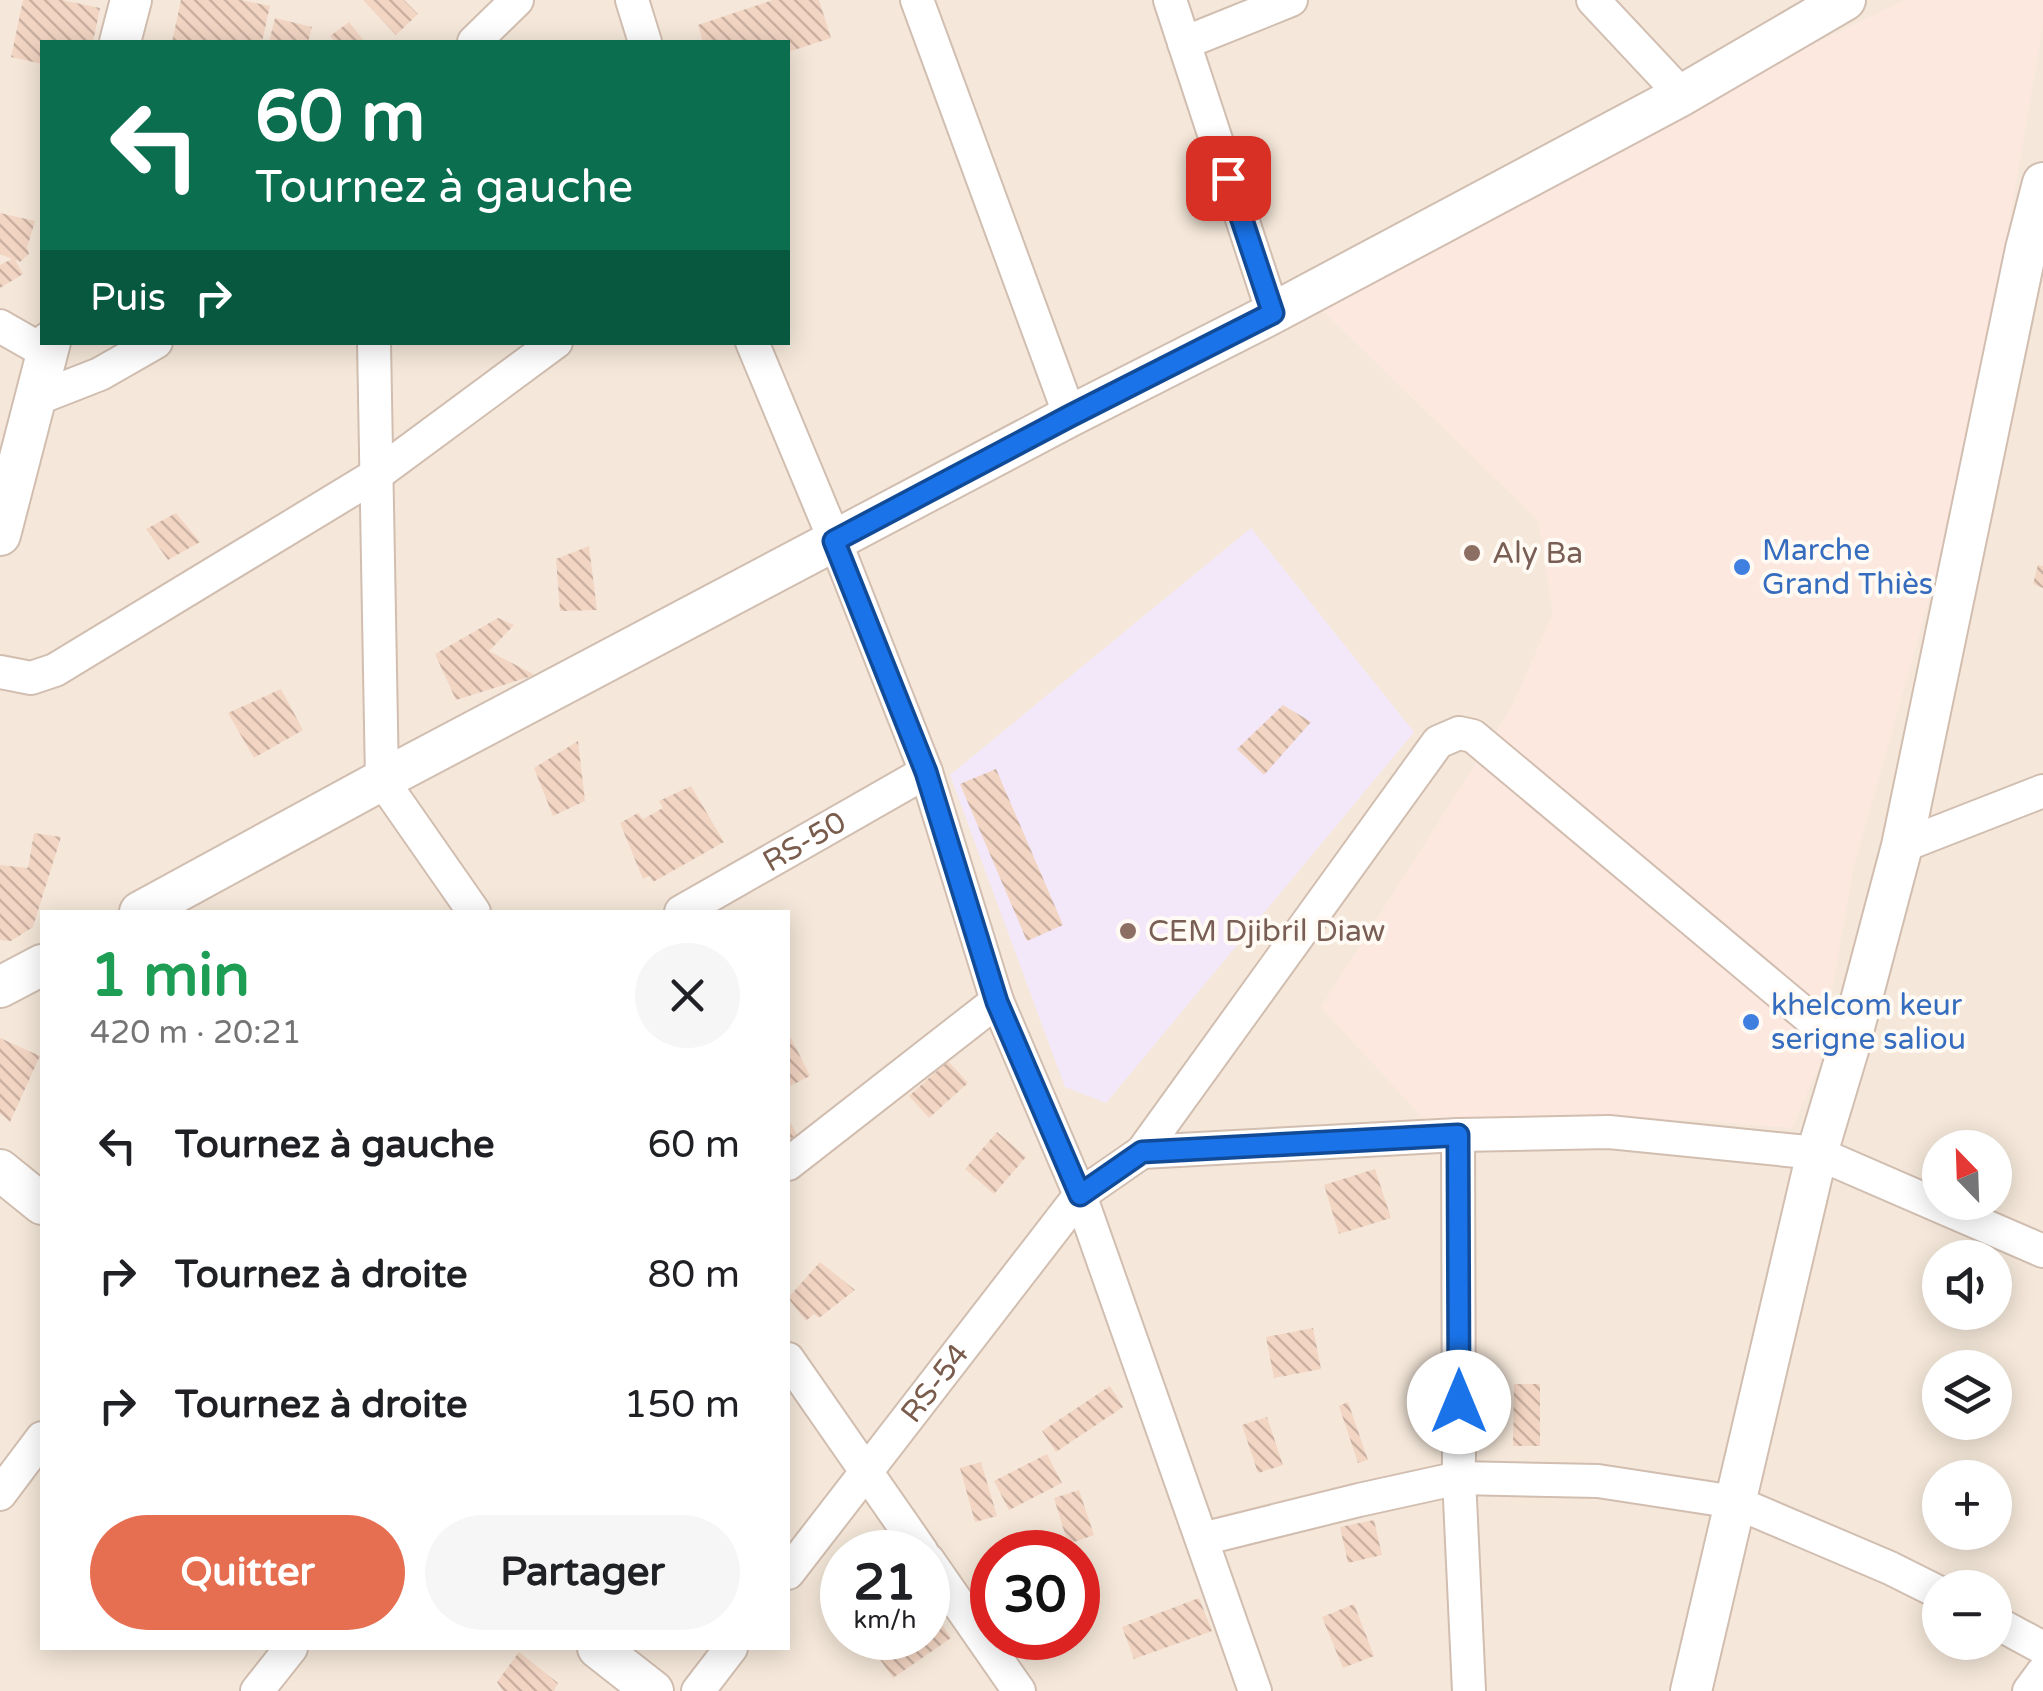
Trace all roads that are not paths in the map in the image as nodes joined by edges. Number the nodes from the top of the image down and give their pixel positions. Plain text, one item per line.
1 (130, 0) edge
2 (517, 0) edge
3 (632, 0) edge
4 (916, 0) edge
5 (1170, 0) edge
6 (1290, 0) edge
7 (1593, 0) edge
8 (1845, 0) edge
9 (120, 40) edge
10 (476, 40) edge
11 (645, 40) edge
12 (1184, 44) junction
13 (1682, 95) junction
14 (2043, 182) edge
15 (2035, 250) edge
16 (1273, 313) junction
17 (0, 326) edge
18 (40, 344) edge
19 (151, 345) edge
20 (374, 345) edge
21 (552, 345) edge
22 (753, 345) edge
23 (48, 348) edge
24 (36, 400) junction
25 (1070, 416) junction
26 (376, 475) junction
27 (0, 535) edge
28 (834, 541) junction
29 (0, 672) edge
30 (926, 772) junction
31 (382, 780) junction
32 (2043, 791) edge
33 (1902, 846) junction
34 (144, 910) edge
35 (473, 910) edge
36 (684, 910) edge
37 (40, 967) edge
38 (0, 987) edge
39 (997, 1002) junction
40 (1848, 1050) junction
41 (1458, 1135) junction
42 (1142, 1152) junction
43 (1816, 1154) junction
44 (790, 1162) edge
45 (0, 1170) edge
46 (1080, 1195) junction
47 (40, 1202) edge
48 (2043, 1251) edge
49 (790, 1362) edge
50 (40, 1441) edge
51 (865, 1471) junction
52 (1459, 1478) junction
53 (0, 1494) edge
54 (1735, 1502) junction
55 (907, 1530) edge
56 (1202, 1539) junction
57 (790, 1570) edge
58 (1922, 1584) edge
59 (950, 1592) edge
60 (2012, 1631) edge
61 (2043, 1648) edge
62 (288, 1650) edge
63 (601, 1650) edge
64 (729, 1650) edge
65 (2043, 1672) edge
66 (256, 1691) edge
67 (653, 1691) edge
68 (698, 1691) edge
69 (1019, 1691) edge
70 (1255, 1691) edge
71 (1469, 1691) edge
72 (1690, 1691) edge
73 (2028, 1691) edge

1 - 9 street
2 - 10 street
3 - 11 street
4 - 25 street
5 - 12 street
6 - 12 street
7 - 13 street
8 - 13 street
12 - 16 street
13 - 16 street
14 - 15 street
15 - 33 street
16 - 25 street
17 - 18 street
19 - 24 street
20 - 26 street
21 - 26 street
22 - 28 street
23 - 24 street
24 - 27 street
25 - 28 street
26 - 29 street
26 - 31 street
28 - 30 street
28 - 31 street
30 - 36 street, RS-50
30 - 39 street
31 - 34 street
31 - 35 street
32 - 33 street
33 - 40 street
37 - 38 street
39 - 44 street
39 - 46 street
40 - 42 street
40 - 43 street
41 - 42 street
41 - 43 street
41 - 52 street
42 - 46 street, RS-54
43 - 48 street
43 - 54 street
45 - 47 street
46 - 51 street, RS-54
46 - 56 street
49 - 51 street
50 - 53 street
51 - 55 street
51 - 57 street, RS-54
52 - 54 street
52 - 56 street
52 - 71 street
54 - 58 street
54 - 72 street
56 - 70 street
59 - 69 street
60 - 61 street
62 - 66 street
63 - 67 street
64 - 68 street
65 - 73 street

